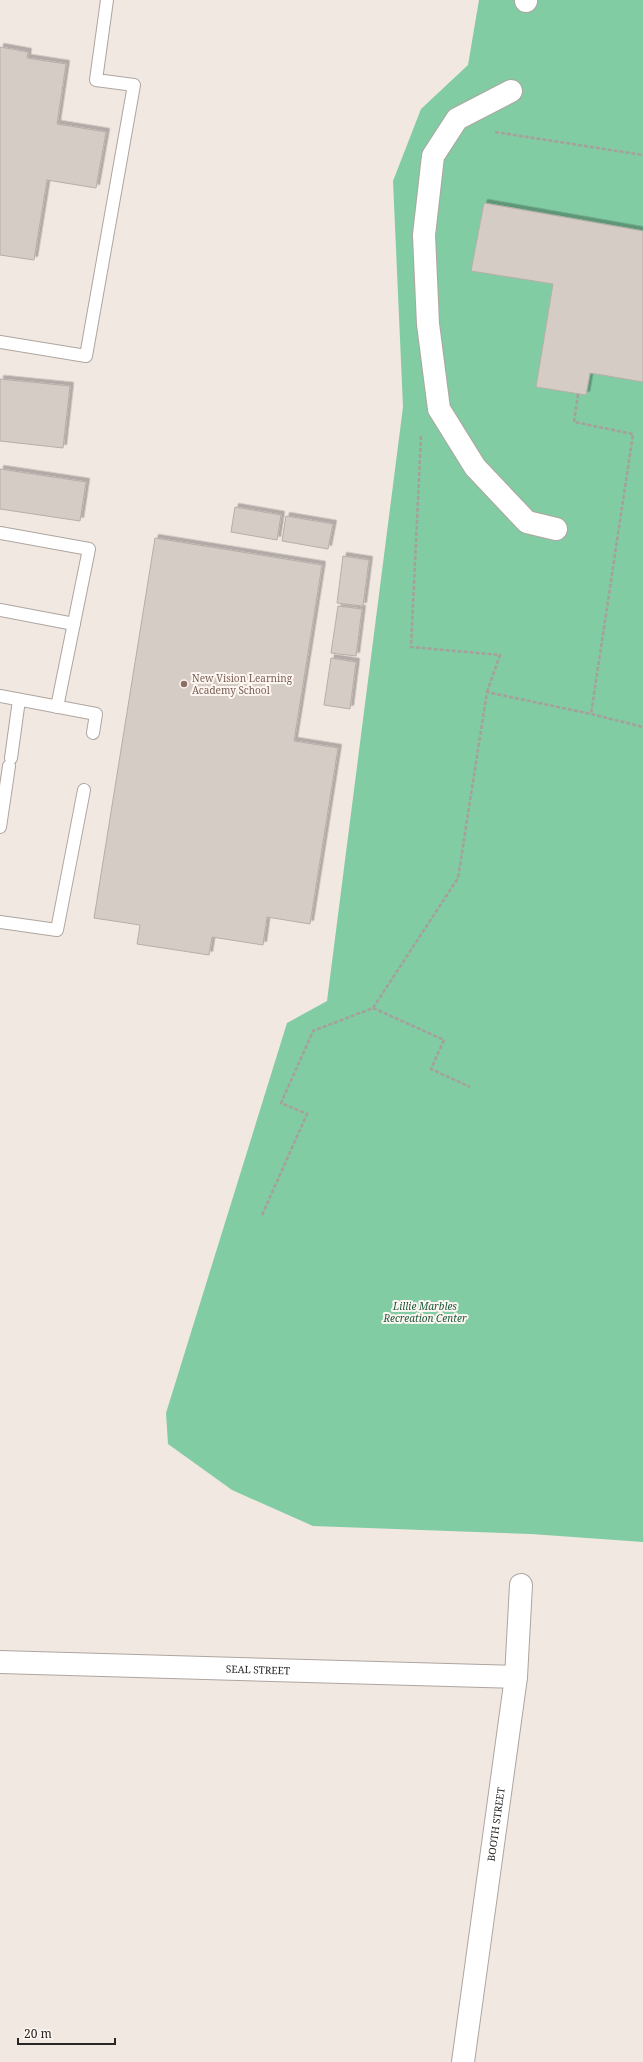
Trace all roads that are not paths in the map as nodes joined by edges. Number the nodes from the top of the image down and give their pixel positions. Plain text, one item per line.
1 (107, 0) edge
2 (511, 91) dead end
3 (0, 342) edge
4 (556, 529) dead end
5 (0, 533) edge
6 (0, 610) edge
7 (74, 624) junction
8 (0, 696) edge
9 (19, 700) junction
10 (57, 707) junction
11 (93, 733) dead end
12 (84, 790) dead end
13 (0, 827) edge
14 (0, 922) edge
15 (521, 1585) dead end
16 (0, 1662) edge
17 (516, 1677) junction
18 (463, 2062) edge

1 - 3 lane
2 - 4 street
5 - 7 lane
6 - 7 lane
7 - 10 lane
8 - 9 lane
9 - 10 lane
9 - 13 lane
10 - 11 lane
12 - 14 lane
15 - 17 street, BOOTH STREET
16 - 17 street, SEAL STREET
17 - 18 street, BOOTH STREET

